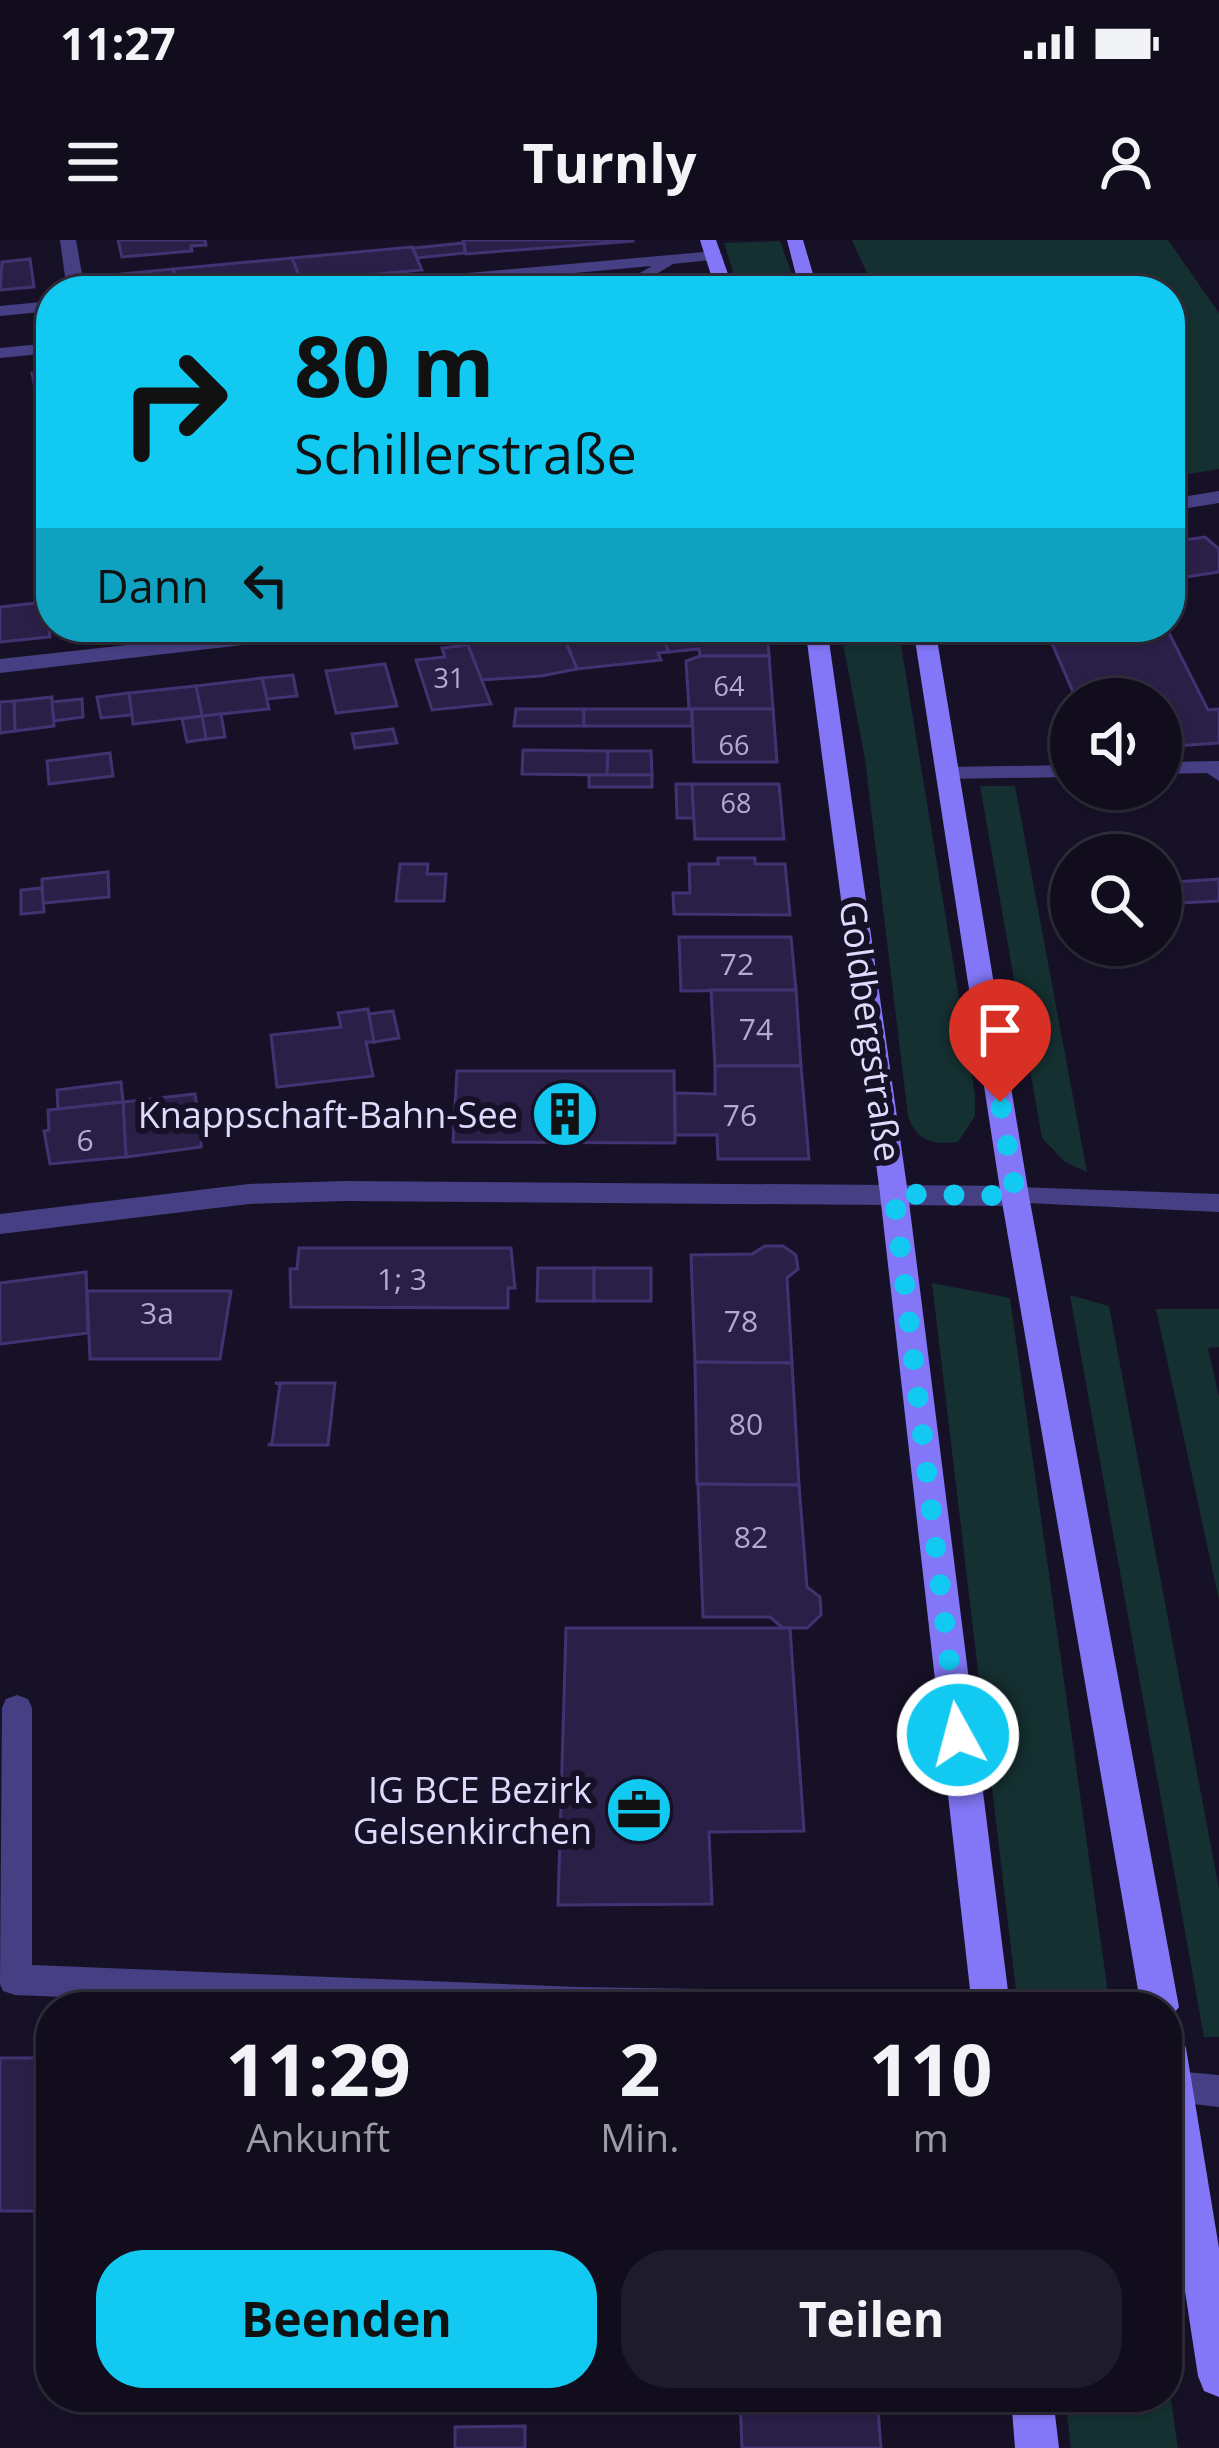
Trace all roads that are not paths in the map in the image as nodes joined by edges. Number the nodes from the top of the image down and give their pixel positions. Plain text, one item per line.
1 (68, 240) edge
2 (795, 240) edge
3 (712, 248) edge
4 (676, 259) junction
5 (602, 266) junction
6 (74, 276) edge
7 (490, 276) edge
8 (629, 276) edge
9 (644, 276) edge
10 (805, 276) edge
11 (36, 307) edge
12 (0, 311) edge
13 (36, 349) edge
14 (0, 352) edge
15 (1219, 497) edge
16 (1185, 503) edge
17 (211, 642) edge
18 (818, 642) edge
19 (925, 642) edge
20 (0, 665) edge
21 (1182, 767) edge
22 (1050, 771) edge
23 (947, 773) junction
24 (1219, 775) edge
25 (894, 1194) junction
26 (1016, 1196) junction
27 (1219, 1203) edge
28 (0, 1224) edge
29 (16, 1708) dead end
30 (322, 1992) edge
31 (989, 1992) edge
32 (1157, 1992) edge
33 (1182, 2074) edge
34 (1219, 2091) edge
35 (1182, 2143) edge
36 (1219, 2376) edge
37 (1033, 2412) edge
38 (1037, 2448) edge

1 - 6 street
2 - 10 street
3 - 4 lane
4 - 5 lane
4 - 9 lane
5 - 7 lane
5 - 8 lane
11 - 12 street
13 - 14 street
15 - 16 street
17 - 20 street
18 - 25 street, Goldbergstraße
19 - 23 street
21 - 24 lane
22 - 23 lane
23 - 26 street
25 - 26 street
25 - 28 street
25 - 31 street, Goldbergstraße
26 - 27 lane
26 - 32 street
29 - 30 lane
33 - 34 lane
35 - 36 street
37 - 38 street

